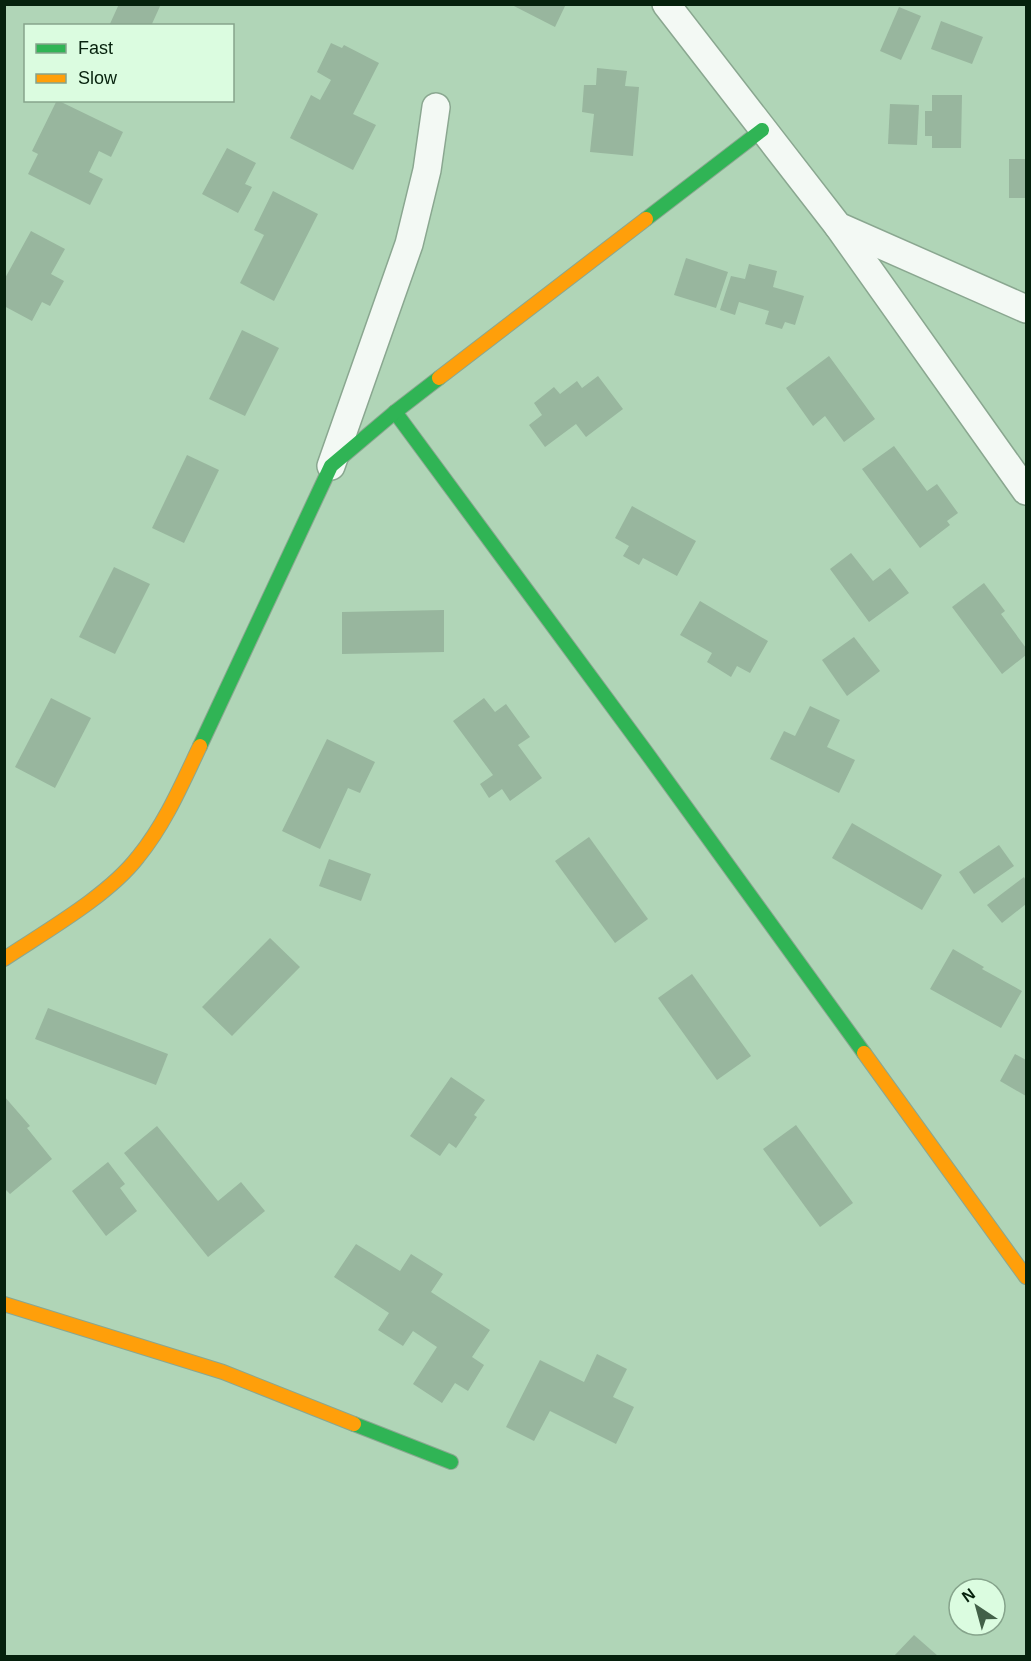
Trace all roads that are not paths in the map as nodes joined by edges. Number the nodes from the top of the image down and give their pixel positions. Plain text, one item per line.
1 (666, 4) edge
2 (436, 106) dead end
3 (762, 130) junction
4 (838, 226) junction
5 (1026, 309) edge
6 (395, 412) junction
7 (331, 466) junction
8 (1026, 491) edge
9 (4, 959) edge
10 (1026, 1277) edge
11 (4, 1304) edge
12 (451, 1462) dead end

1 - 3 street
2 - 7 street
3 - 4 street
3 - 6 street
4 - 5 street
4 - 8 street
6 - 7 street
6 - 10 street
7 - 9 street
11 - 12 street

